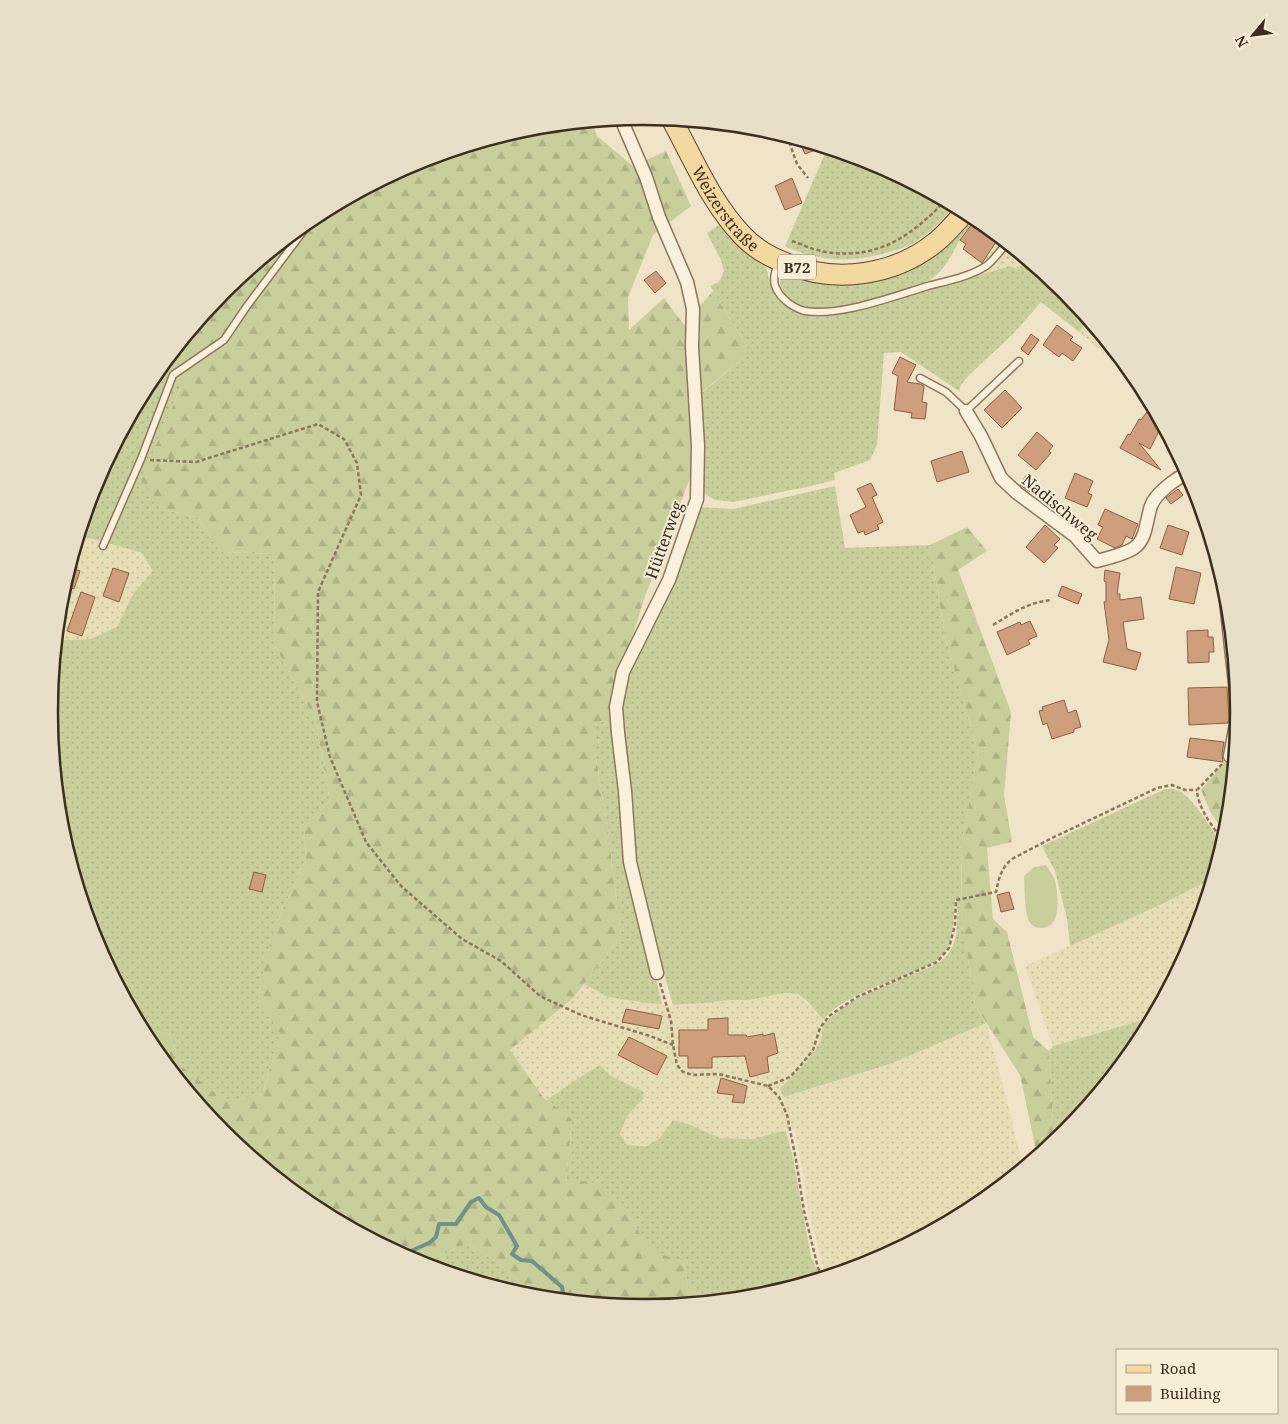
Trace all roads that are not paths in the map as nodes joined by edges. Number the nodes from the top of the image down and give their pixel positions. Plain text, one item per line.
1 (624, 126) edge
2 (675, 127) edge
3 (959, 218) edge
4 (296, 240) edge
5 (1003, 249) edge
6 (779, 264) junction
7 (1019, 361) dead end
8 (920, 378) dead end
9 (966, 411) junction
10 (1181, 478) edge
11 (103, 546) dead end
12 (657, 973) road end

1 - 12 street, Hütterweg
2 - 6 main road, Weizerstraße / B72
3 - 6 main road, Weizerstraße / B72
4 - 11 lane
5 - 6 lane
7 - 9 lane
8 - 9 lane
9 - 10 street, Nadischweg

